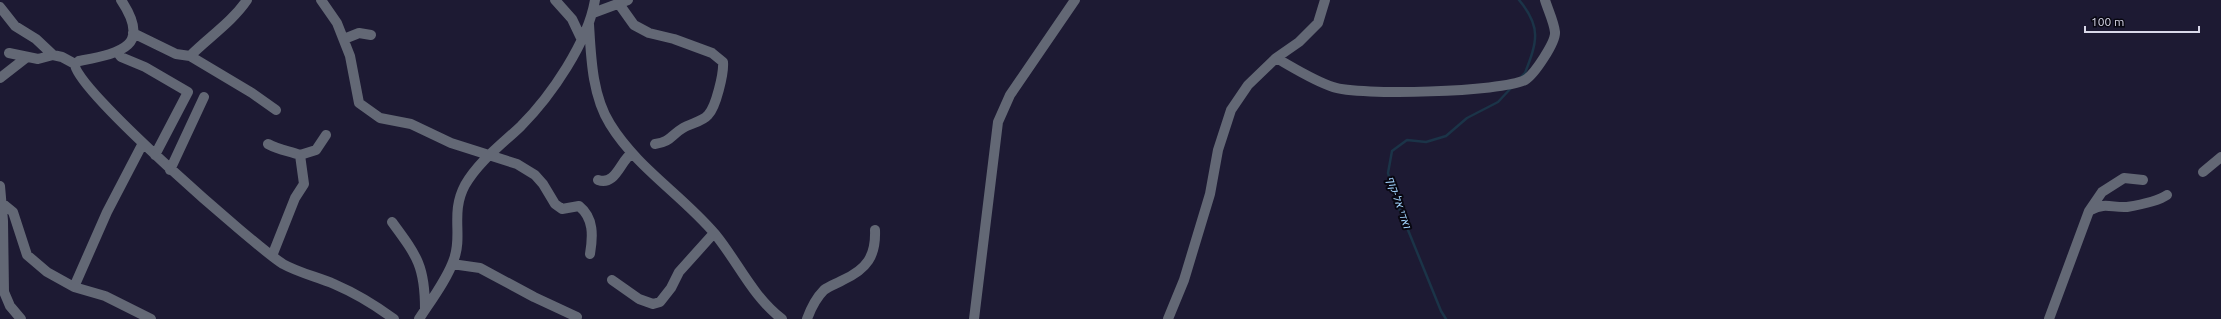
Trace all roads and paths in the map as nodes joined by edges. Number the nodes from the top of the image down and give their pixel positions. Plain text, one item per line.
1 (121, 0) edge
2 (247, 0) edge
3 (321, 0) edge
4 (555, 0) edge
5 (595, 0) edge
6 (1075, 0) edge
7 (1325, 0) edge
8 (1545, 0) edge
9 (624, 2) edge
10 (0, 7) edge
11 (592, 12) junction
12 (589, 23) junction
13 (133, 33) junction
14 (371, 35) dead end
15 (344, 39) junction
16 (582, 40) junction
17 (117, 52) junction
18 (9, 53) dead end
19 (53, 55) junction
20 (190, 56) junction
21 (27, 57) junction
22 (1276, 58) junction
23 (75, 64) junction
24 (0, 78) edge
25 (204, 97) dead end
26 (276, 110) dead end
27 (326, 135) dead end
28 (143, 143) junction
29 (268, 144) dead end
30 (655, 144) dead end
31 (632, 153) junction
32 (155, 155) junction
33 (300, 155) junction
34 (488, 155) junction
35 (2221, 157) edge
36 (170, 170) junction
37 (2204, 172) dead end
38 (598, 180) dead end
39 (2143, 180) dead end
40 (0, 186) edge
41 (2167, 195) dead end
42 (2, 203) junction
43 (2089, 211) junction
44 (392, 222) dead end
45 (875, 230) dead end
46 (714, 233) junction
47 (590, 254) dead end
48 (272, 256) junction
49 (452, 264) junction
50 (612, 280) dead end
51 (74, 287) junction
52 (425, 309) junction
53 (577, 317) dead end
54 (22, 319) edge
55 (151, 319) edge
56 (394, 319) edge
57 (419, 319) edge
58 (782, 319) edge
59 (807, 319) edge
60 (974, 319) edge
61 (1168, 319) edge
62 (2049, 319) edge

1 - 13 street
2 - 20 street
3 - 15 street
4 - 16 street
5 - 11 street
6 - 60 street
7 - 22 street
8 - 22 street
9 - 11 street
9 - 30 street
10 - 19 street
11 - 12 street
12 - 16 street
12 - 31 street
13 - 17 street
13 - 20 street
14 - 15 street
15 - 34 street
16 - 34 street
17 - 23 street
17 - 32 street
18 - 21 street
19 - 21 street
19 - 23 street
20 - 26 street
21 - 24 street
22 - 61 street
23 - 28 street
25 - 36 street
27 - 33 street
28 - 32 street
28 - 51 street
29 - 33 street
31 - 38 street
31 - 46 street
32 - 36 street
33 - 48 street
34 - 47 street
34 - 49 street
35 - 37 street
36 - 48 street
39 - 43 street
40 - 42 street
41 - 43 street
42 - 51 street
42 - 54 street
43 - 62 street
44 - 52 street
45 - 59 street
46 - 50 street
46 - 58 street
48 - 56 street
49 - 52 street
49 - 53 street
51 - 55 street
52 - 57 street

